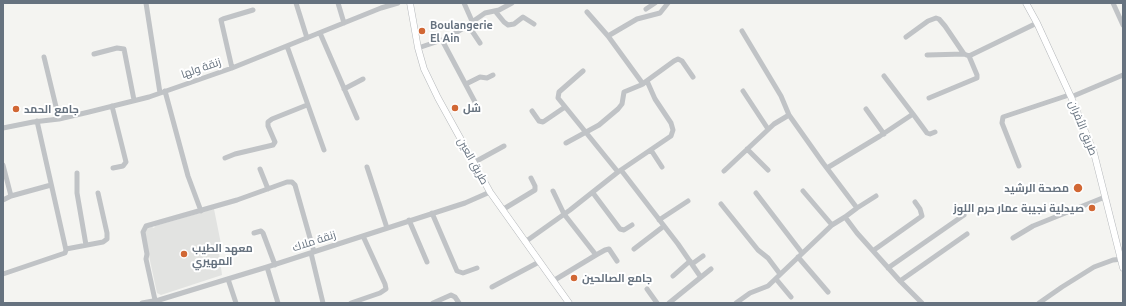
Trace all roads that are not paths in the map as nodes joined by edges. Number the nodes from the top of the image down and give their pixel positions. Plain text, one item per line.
1 (146, 3) edge
2 (296, 3) edge
3 (338, 3) edge
4 (398, 3) edge
5 (410, 3) edge
6 (464, 3) edge
7 (512, 3) edge
8 (655, 3) edge
9 (668, 3) edge
10 (1026, 3) edge
11 (1113, 3) edge
12 (384, 5) edge
13 (646, 9) dead end
14 (253, 10) dead end
15 (496, 11) junction
16 (587, 12) dead end
17 (344, 23) junction
18 (470, 23) junction
19 (1037, 23) junction
20 (534, 24) dead end
21 (1123, 25) edge
22 (742, 31) dead end
23 (320, 33) junction
24 (608, 36) junction
25 (906, 37) dead end
26 (307, 38) junction
27 (442, 40) junction
28 (480, 43) dead end
29 (287, 46) junction
30 (418, 48) junction
31 (94, 54) dead end
32 (928, 55) dead end
33 (966, 55) junction
34 (44, 58) dead end
35 (232, 68) junction
36 (583, 71) dead end
37 (493, 75) dead end
38 (1123, 75) edge
39 (884, 76) dead end
40 (693, 77) dead end
41 (363, 79) dead end
42 (645, 82) junction
43 (466, 84) junction
44 (344, 89) junction
45 (743, 91) dead end
46 (162, 92) junction
47 (1070, 96) junction
48 (929, 98) dead end
49 (134, 100) junction
50 (475, 102) dead end
51 (307, 105) junction
52 (112, 106) junction
53 (565, 107) junction
54 (866, 109) dead end
55 (532, 111) dead end
56 (913, 114) junction
57 (789, 115) junction
58 (59, 118) junction
59 (357, 118) dead end
60 (37, 121) junction
61 (3, 128) edge
62 (768, 129) junction
63 (586, 132) junction
64 (935, 132) dead end
65 (884, 134) junction
66 (566, 143) dead end
67 (504, 146) dead end
68 (747, 149) junction
69 (324, 150) dead end
70 (651, 150) junction
71 (225, 158) dead end
72 (473, 163) junction
73 (3, 165) edge
74 (1019, 166) dead end
75 (367, 167) dead end
76 (662, 167) dead end
77 (113, 168) dead end
78 (827, 168) junction
79 (260, 169) dead end
80 (768, 170) dead end
81 (619, 171) junction
82 (724, 171) dead end
83 (77, 173) dead end
84 (531, 178) dead end
85 (51, 185) junction
86 (268, 189) junction
87 (554, 191) dead end
88 (803, 191) dead end
89 (490, 192) junction
90 (592, 193) junction
91 (756, 193) dead end
92 (98, 194) dead end
93 (11, 196) junction
94 (876, 196) dead end
95 (1105, 197) junction
96 (3, 200) edge
97 (688, 201) dead end
98 (915, 202) dead end
99 (722, 204) dead end
100 (857, 208) junction
101 (502, 210) junction
102 (201, 211) junction
103 (432, 213) junction
104 (564, 214) junction
105 (964, 215) dead end
106 (845, 217) junction
107 (409, 220) junction
108 (659, 220) junction
109 (632, 225) dead end
110 (832, 225) junction
111 (664, 226) junction
112 (386, 228) junction
113 (254, 234) dead end
114 (967, 234) dead end
115 (363, 236) junction
116 (1013, 238) dead end
117 (525, 242) junction
118 (86, 245) junction
119 (66, 249) junction
120 (634, 249) dead end
121 (874, 250) junction
122 (313, 253) junction
123 (800, 255) junction
124 (596, 256) junction
125 (703, 256) dead end
126 (1122, 260) edge
127 (617, 261) dead end
128 (427, 262) dead end
129 (539, 262) junction
130 (691, 262) junction
131 (275, 265) junction
132 (267, 267) junction
133 (477, 268) dead end
134 (888, 268) junction
135 (1123, 268) edge
136 (711, 269) dead end
137 (3, 274) edge
138 (780, 274) junction
139 (673, 276) dead end
140 (700, 276) junction
141 (228, 279) junction
142 (776, 279) junction
143 (553, 280) junction
144 (900, 281) junction
145 (492, 288) dead end
146 (647, 288) dead end
147 (828, 292) dead end
148 (791, 297) dead end
149 (153, 301) edge
150 (566, 302) edge
151 (142, 303) edge
152 (236, 303) edge
153 (278, 303) edge
154 (323, 303) edge
155 (351, 303) edge
156 (433, 303) edge
157 (459, 303) edge
158 (657, 303) edge
159 (669, 303) edge
160 (736, 303) edge
161 (922, 303) edge
162 (1039, 303) edge

1 - 46 street
2 - 26 street
3 - 17 street
4 - 12 street, زنقة ولها
5 - 30 main road, طريق العين
6 - 18 street
7 - 15 street
8 - 13 street
9 - 24 street
10 - 19 main road, طريق الأفران
11 - 21 street
12 - 17 street, زنقة ولها
14 - 35 street
15 - 18 street
15 - 20 street
16 - 24 street
17 - 23 street, زنقة ولها
18 - 27 street
18 - 28 street
19 - 33 street
19 - 47 main road, طريق الأفران
22 - 57 street
23 - 26 street, زنقة ولها
23 - 44 street
24 - 42 street
25 - 33 street
26 - 29 street, زنقة ولها
27 - 30 street
27 - 43 street
29 - 35 street, زنقة ولها
29 - 51 street
30 - 72 main road, طريق العين
31 - 49 street
32 - 33 street
33 - 48 street
34 - 58 street
35 - 46 street, زنقة ولها
36 - 53 street
37 - 43 street
38 - 47 street
39 - 56 street
40 - 42 street
41 - 44 street
42 - 63 street
42 - 70 street
43 - 50 street
44 - 59 street
45 - 62 street
46 - 49 street, زنقة ولها
46 - 102 street
47 - 74 street
47 - 95 main road, طريق الأفران
49 - 52 street, زنقة ولها
51 - 69 street
51 - 71 street
52 - 58 street, زنقة ولها
52 - 77 street
53 - 55 street
53 - 63 street
54 - 65 street
56 - 64 street
56 - 65 street
57 - 62 street
57 - 78 street
58 - 60 street, زنقة ولها
60 - 61 street, زنقة ولها
60 - 85 street
62 - 68 street
63 - 66 street
63 - 81 street
65 - 78 street
67 - 72 street
68 - 80 street
68 - 82 street
70 - 76 street
70 - 81 street
72 - 89 main road, طريق العين
73 - 93 street
75 - 112 street
78 - 100 street
79 - 86 street
81 - 90 street
81 - 108 street
83 - 118 street
84 - 101 street
85 - 93 street
85 - 119 street
86 - 102 street
86 - 122 street
87 - 104 street
88 - 110 street
89 - 101 main road, طريق العين
89 - 103 street, زنقة ملاك
90 - 104 street
90 - 109 street
91 - 123 street
92 - 118 street
93 - 96 street
94 - 100 street
95 - 116 street
95 - 126 main road, طريق الأفران
97 - 108 street
98 - 121 street
99 - 138 street
100 - 106 street
101 - 117 main road, طريق العين
102 - 149 street
103 - 107 street, زنقة ملاك
103 - 133 street
104 - 117 street
104 - 124 street
105 - 134 street
106 - 110 street
106 - 121 street
107 - 112 street, زنقة ملاك
107 - 128 street
108 - 111 street
110 - 123 street
111 - 120 street
111 - 130 street
112 - 115 street, زنقة ملاك
113 - 131 street
114 - 144 street
115 - 122 street, زنقة ملاك
115 - 155 street
117 - 129 main road, طريق العين
118 - 119 street
119 - 137 street
121 - 134 street
122 - 131 street, زنقة ملاك
122 - 154 street
123 - 138 street
123 - 147 street
124 - 127 street
124 - 143 street
125 - 130 street
126 - 135 main road, طريق الأفران
126 - 162 street
129 - 143 main road, طريق العين
129 - 145 street
130 - 139 street
130 - 140 street
131 - 132 street, زنقة ملاك
132 - 141 street, زنقة ملاك
132 - 153 street
134 - 144 street
136 - 140 street
138 - 142 street
140 - 159 street
141 - 149 street, زنقة ملاك
141 - 152 street
142 - 148 street
142 - 160 street
143 - 150 main road, طريق العين
144 - 161 street
146 - 158 street
149 - 151 street, زنقة ملاك
156 - 157 street

